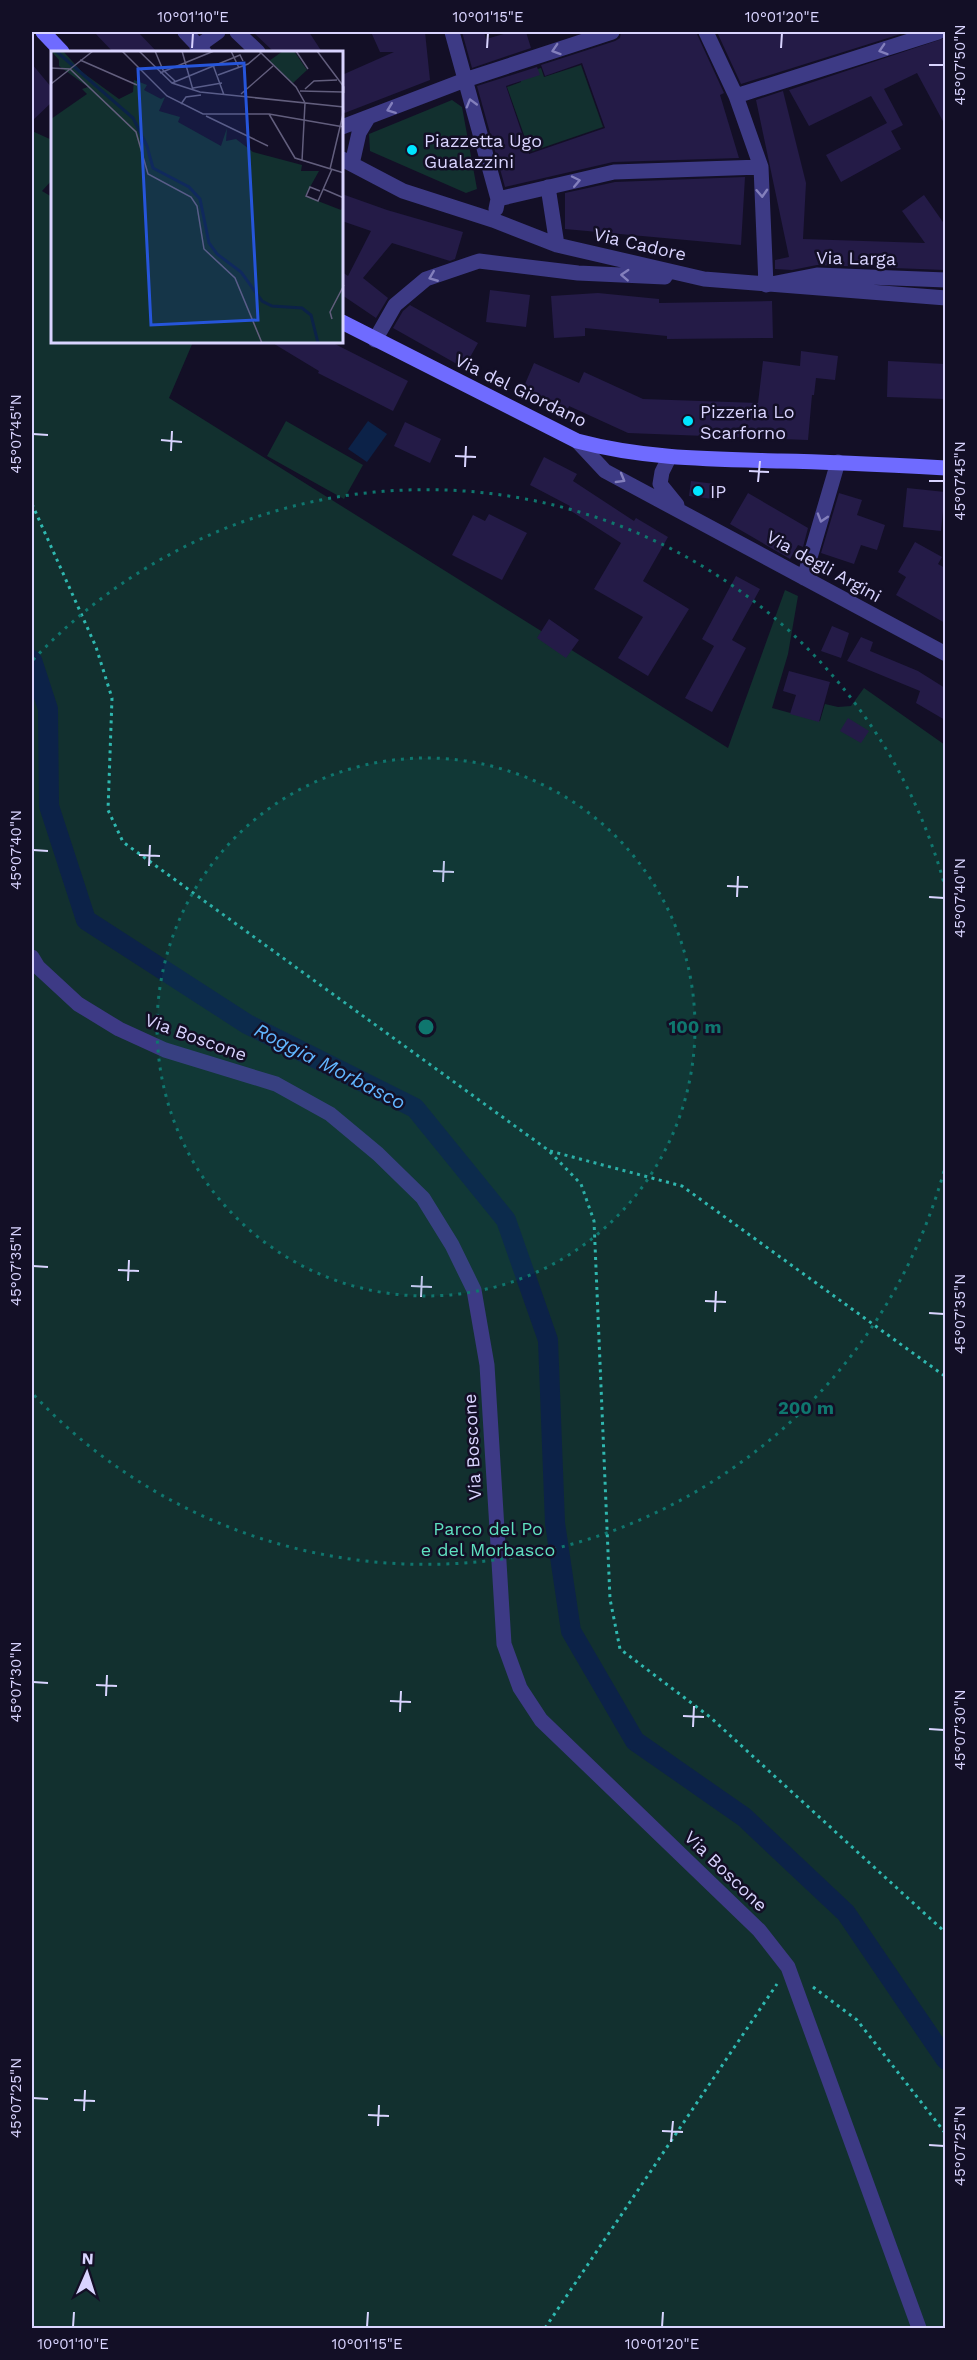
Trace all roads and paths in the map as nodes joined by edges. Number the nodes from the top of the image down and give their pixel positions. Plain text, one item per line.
1 (43, 32) edge
2 (185, 32) edge
3 (218, 32) edge
4 (237, 32) edge
5 (452, 32) edge
6 (612, 32) edge
7 (706, 32) edge
8 (930, 33) edge
9 (201, 50) edge
10 (61, 51) edge
11 (257, 51) edge
12 (465, 80) junction
13 (736, 96) junction
14 (368, 117) junction
15 (344, 126) edge
16 (347, 162) edge
17 (761, 166) junction
18 (548, 187) junction
19 (498, 199) junction
20 (493, 220) junction
21 (557, 245) junction
22 (704, 279) junction
23 (945, 280) edge
24 (766, 285) junction
25 (945, 298) edge
26 (344, 323) edge
27 (375, 340) junction
28 (577, 441) junction
29 (669, 458) junction
30 (838, 462) junction
31 (945, 468) edge
32 (32, 504) edge
33 (684, 511) junction
34 (804, 578) junction
35 (945, 654) edge
36 (32, 957) edge
37 (548, 1150) junction
38 (945, 1377) edge
39 (945, 1933) edge
40 (788, 1967) junction
41 (945, 2134) edge
42 (545, 2328) edge
43 (919, 2328) edge

1 - 10 street
2 - 9 street
3 - 9 street
4 - 11 street
5 - 12 street
6 -> 12 street
7 - 13 street
8 -> 13 street
12 -> 14 street
19 -> 12 street
13 - 17 street
14 - 15 street
14 - 16 street
16 - 20 street, Via Cadore
18 -> 17 street
17 -> 24 street
18 - 19 street
18 - 21 street
19 - 20 street
20 - 21 street, Via Cadore
21 - 22 street, Via Cadore
22 - 24 street, Via Cadore
22 -> 27 street
23 - 24 street, Via Larga
24 - 25 street, Via Cadore
26 - 27 street, Via del Giordano
27 - 28 street, Via del Giordano
28 - 29 street, Via del Giordano
28 -> 33 street, Via degli Argini
29 - 30 street, Via del Giordano
29 - 33 street, Via degli Argini
30 - 31 street, Via del Giordano
30 -> 34 street
32 - 37 path
33 - 34 street, Via degli Argini
34 - 35 street, Via degli Argini
36 - 40 street, Via Boscone
37 - 38 path
37 - 39 path
40 - 41 path
40 - 42 path
40 - 43 street, Via Boscone

